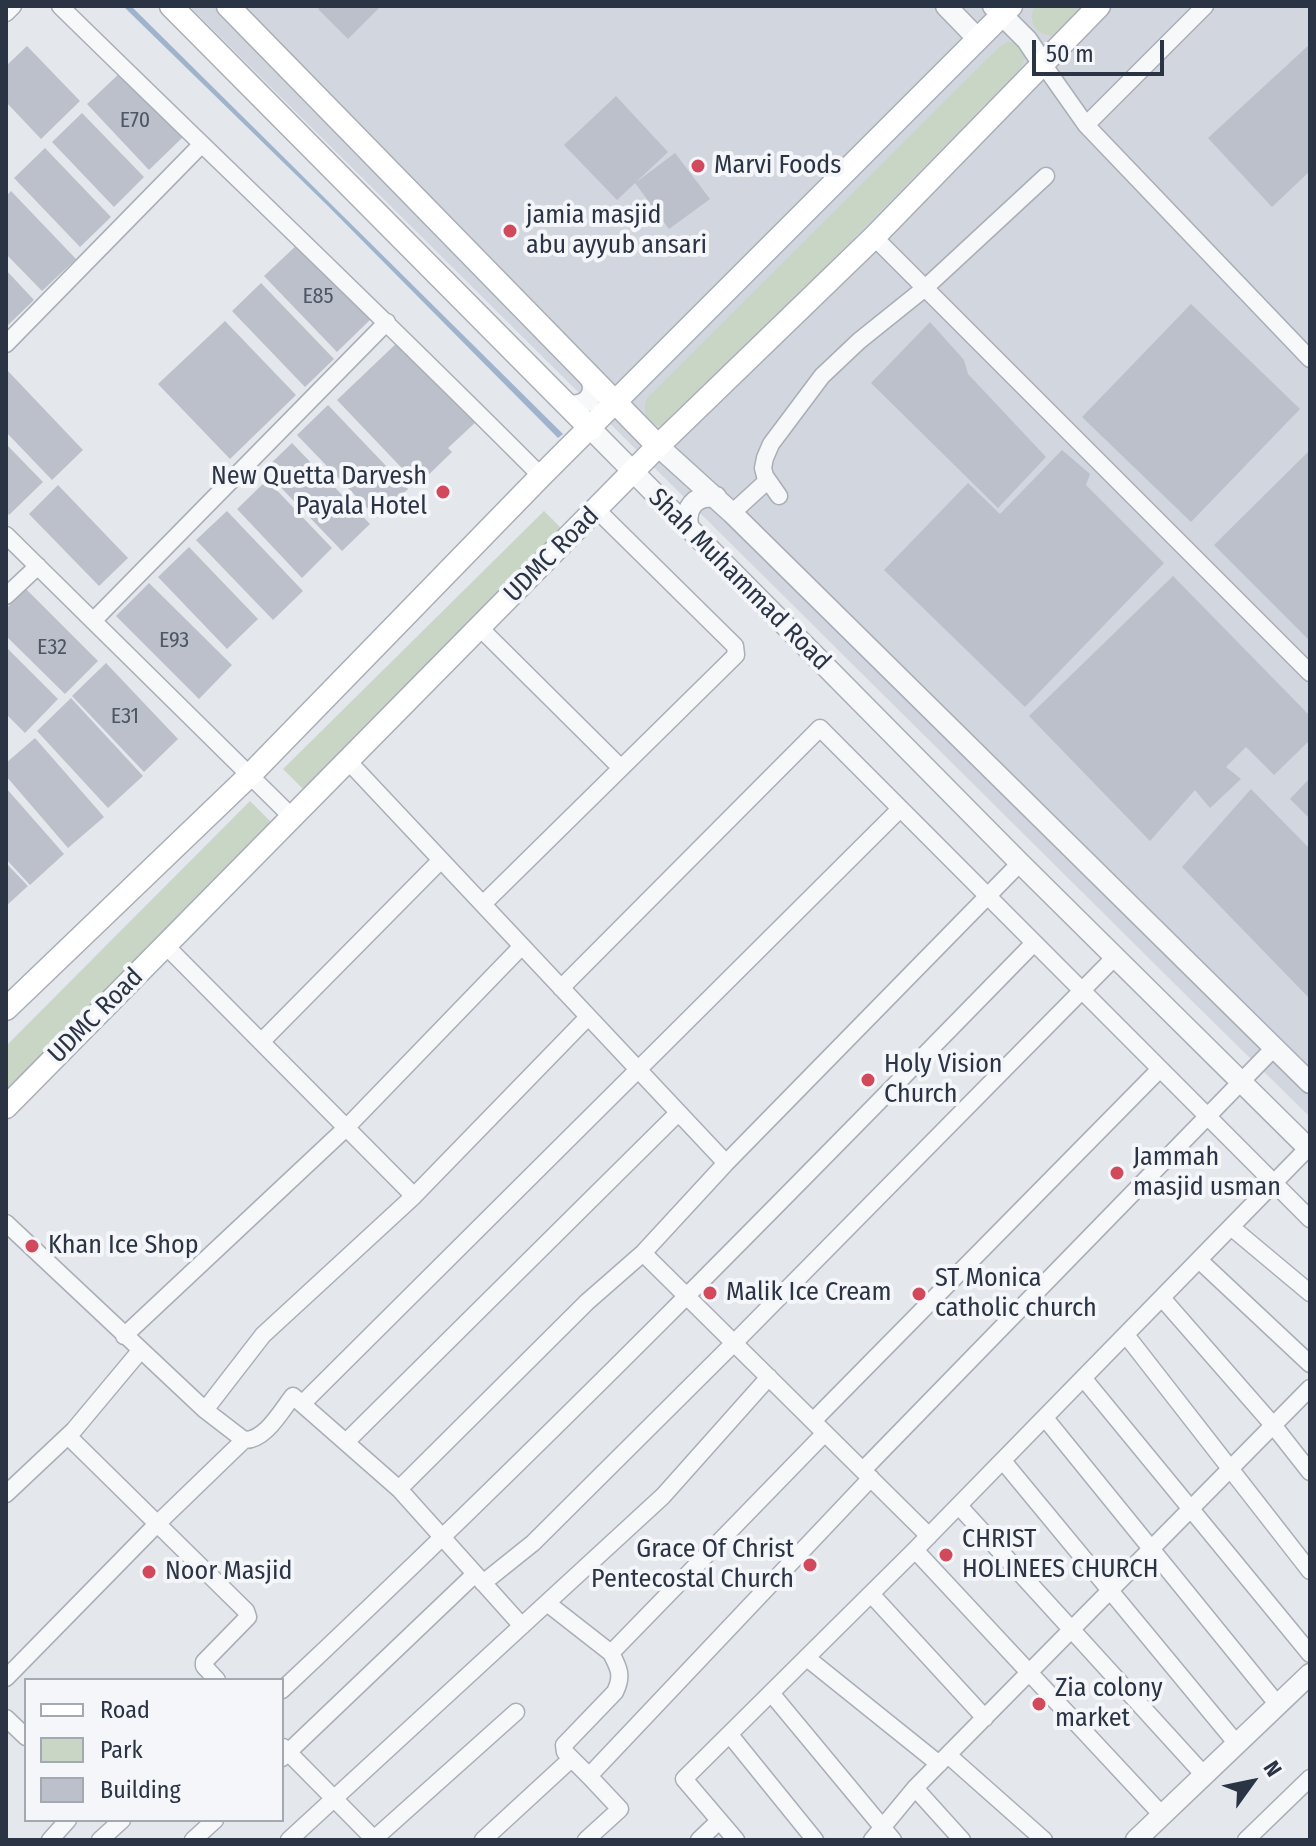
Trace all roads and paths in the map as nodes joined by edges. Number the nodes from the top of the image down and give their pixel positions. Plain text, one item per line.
1 (13, 6) edge
2 (60, 6) edge
3 (171, 6) edge
4 (228, 6) edge
5 (946, 6) edge
6 (1099, 6) edge
7 (1205, 6) edge
8 (1002, 9) edge
9 (6, 13) edge
10 (978, 39) junction
11 (1043, 64) junction
12 (1086, 125) junction
13 (201, 145) junction
14 (1046, 176) dead end
15 (874, 237) junction
16 (925, 288) junction
17 (387, 322) junction
18 (6, 344) edge
19 (1310, 359) edge
20 (590, 377) junction
21 (615, 404) junction
22 (567, 405) junction
23 (591, 429) junction
24 (658, 446) junction
25 (633, 473) junction
26 (541, 476) junction
27 (767, 481) junction
28 (779, 496) dead end
29 (716, 497) junction
30 (597, 510) junction
31 (732, 513) junction
32 (689, 529) junction
33 (6, 535) edge
34 (38, 566) junction
35 (6, 596) edge
36 (93, 621) junction
37 (480, 628) junction
38 (1310, 673) edge
39 (349, 762) junction
40 (621, 768) junction
41 (250, 775) junction
42 (900, 809) junction
43 (293, 818) junction
44 (441, 860) junction
45 (1020, 863) junction
46 (986, 895) junction
47 (483, 904) junction
48 (1034, 943) junction
49 (166, 946) junction
50 (522, 946) junction
51 (1115, 957) junction
52 (561, 988) junction
53 (1082, 991) junction
54 (6, 1009) edge
55 (588, 1017) junction
56 (261, 1042) junction
57 (1274, 1048) junction
58 (1160, 1069) junction
59 (639, 1071) junction
60 (1242, 1082) junction
61 (1310, 1083) edge
62 (6, 1107) edge
63 (678, 1113) junction
64 (1208, 1118) junction
65 (346, 1128) junction
66 (1309, 1149) edge
67 (726, 1163) junction
68 (1274, 1183) junction
69 (414, 1196) junction
70 (1310, 1219) edge
71 (6, 1223) edge
72 (1231, 1227) junction
73 (643, 1253) junction
74 (1199, 1260) junction
75 (1310, 1293) edge
76 (688, 1297) junction
77 (1162, 1298) junction
78 (1126, 1335) junction
79 (124, 1336) junction
80 (734, 1343) junction
81 (140, 1351) junction
82 (1310, 1364) edge
83 (769, 1377) junction
84 (1084, 1379) junction
85 (1310, 1388) edge
86 (302, 1404) junction
87 (205, 1410) junction
88 (1045, 1418) junction
89 (1273, 1425) junction
90 (819, 1427) junction
91 (68, 1436) junction
92 (244, 1440) junction
93 (346, 1442) junction
94 (1003, 1461) junction
95 (1232, 1470) junction
96 (1310, 1472) edge
97 (867, 1474) junction
98 (399, 1489) junction
99 (6, 1494) edge
100 (959, 1506) junction
101 (1192, 1510) junction
102 (157, 1524) junction
103 (929, 1536) junction
104 (443, 1538) junction
105 (915, 1550) junction
106 (1152, 1550) junction
107 (1310, 1571) edge
108 (479, 1578) junction
109 (1109, 1591) junction
110 (871, 1594) junction
111 (547, 1603) junction
112 (522, 1626) junction
113 (1073, 1630) junction
114 (611, 1653) junction
115 (1310, 1654) edge
116 (807, 1658) junction
117 (1029, 1673) junction
118 (1310, 1674) edge
119 (6, 1678) edge
120 (214, 1678) edge
121 (284, 1688) edge
122 (771, 1693) junction
123 (1278, 1705) junction
124 (516, 1712) dead end
125 (6, 1718) edge
126 (985, 1718) junction
127 (24, 1735) edge
128 (730, 1735) junction
129 (1237, 1744) junction
130 (284, 1752) edge
131 (571, 1759) junction
132 (943, 1760) junction
133 (1204, 1775) junction
134 (589, 1776) junction
135 (1310, 1778) edge
136 (915, 1788) junction
137 (334, 1799) junction
138 (1162, 1815) junction
139 (719, 1821) junction
140 (66, 1822) edge
141 (120, 1822) edge
142 (213, 1822) edge
143 (883, 1836) edge
144 (50, 1840) edge
145 (100, 1840) edge
146 (193, 1840) edge
147 (289, 1840) edge
148 (375, 1840) edge
149 (483, 1840) edge
150 (586, 1840) edge
151 (699, 1840) edge
152 (736, 1840) edge
153 (815, 1840) edge
154 (962, 1840) edge
155 (1044, 1840) edge
156 (1136, 1840) edge
157 (1246, 1840) edge

1 - 9 street
2 - 13 street
3 - 22 main road, Shah Muhammad Road
4 - 20 main road, Shah Muhammad Road
5 - 10 street
6 - 11 main road, UDMC Road
7 - 12 street
8 - 10 main road
8 - 11 street
10 - 21 main road
11 - 12 street
11 - 15 main road, UDMC Road
12 - 19 street
13 - 17 street
13 - 18 street
14 - 16 street
15 - 16 street
15 - 24 main road, UDMC Road
16 - 27 street
16 - 38 street
17 - 26 street
17 - 36 street
20 - 21 main road, Shah Muhammad Road
20 - 22 street
21 - 23 main road
21 - 24 main road, Shah Muhammad Road
22 - 23 main road, Shah Muhammad Road
23 - 25 street, Shah Muhammad Road
23 - 26 main road
24 - 25 main road, UDMC Road
24 - 29 street, Shah Muhammad Road
25 - 30 main road, UDMC Road
25 - 32 street, Shah Muhammad Road
26 - 41 main road
27 - 28 street
27 - 31 street
29 - 31 street, Shah Muhammad Road
29 - 32 street
30 - 37 main road, UDMC Road
30 - 40 street
31 - 57 street, Shah Muhammad Road
32 - 45 street, Shah Muhammad Road
33 - 34 street
34 - 35 street
34 - 36 street
36 - 41 street
37 - 39 main road, UDMC Road
37 - 40 street
39 - 43 main road, UDMC Road
39 - 44 street
40 - 47 street
41 - 43 street
41 - 54 main road
42 - 46 street
42 - 52 street
42 - 59 street
43 - 49 main road, UDMC Road
44 - 47 street
44 - 56 street
45 - 46 street
45 - 51 street, Shah Muhammad Road
46 - 48 street
46 - 67 street
47 - 50 street
48 - 53 street
48 - 76 street
49 - 56 street
49 - 62 main road, UDMC Road
50 - 52 street
50 - 65 street
51 - 53 street
51 - 60 street, Shah Muhammad Road
52 - 55 street
53 - 58 street
53 - 80 street
55 - 59 street
55 - 69 street
56 - 65 street
57 - 60 street
57 - 61 street, Shah Muhammad Road
58 - 64 street
58 - 90 street
59 - 63 street
59 - 86 street
60 - 64 street
60 - 66 street, Shah Muhammad Road
63 - 67 street
63 - 93 street
64 - 68 street
64 - 97 street
65 - 69 street
65 - 79 street
66 - 68 street
67 - 73 street
68 - 70 street
68 - 72 street
69 - 87 street
71 - 79 street
72 - 74 street
72 - 75 street
73 - 76 street
73 - 98 street
74 - 77 street
74 - 82 street
76 - 80 street
76 - 104 street
77 - 78 street
77 - 89 street
78 - 84 street
78 - 95 street
79 - 81 street
80 - 83 street
80 - 108 street
81 - 87 street
81 - 91 street
83 - 90 street
83 - 111 street
84 - 88 street
84 - 101 street
85 - 89 street
86 - 92 street
86 - 93 street
87 - 92 street
88 - 94 street
88 - 106 street
89 - 95 street
89 - 96 street
90 - 97 street
90 - 114 street
91 - 99 street
91 - 102 street
92 - 102 street
93 - 98 street
94 - 100 street
94 - 109 street
95 - 101 street
95 - 107 street
97 - 103 street
97 - 134 street
98 - 104 street
100 - 103 street
100 - 113 street
101 - 106 street
101 - 115 street
102 - 119 street
102 - 120 street
103 - 105 street
104 - 108 street
104 - 121 street
105 - 110 street
105 - 117 street
106 - 109 street
106 - 123 street
108 - 112 street
108 - 130 street
109 - 113 street
109 - 129 street
110 - 116 street
110 - 126 street
111 - 112 street
111 - 114 street
112 - 137 street
113 - 117 street
113 - 133 street
114 - 131 street
116 - 122 street
116 - 132 street
117 - 126 street
117 - 138 street
118 - 123 street
122 - 128 street
122 - 143 street
123 - 129 street
124 - 148 street
125 - 127 street
126 - 132 street
128 - 139 street
128 - 153 street
129 - 133 street
130 - 137 street
131 - 134 street
131 - 149 street
132 - 136 street
132 - 155 street
133 - 138 street
134 - 150 street
135 - 157 street
136 - 143 street
136 - 154 street
137 - 147 street
137 - 148 street
138 - 156 street
139 - 151 street
139 - 152 street
140 - 144 street
141 - 145 street
142 - 146 street

